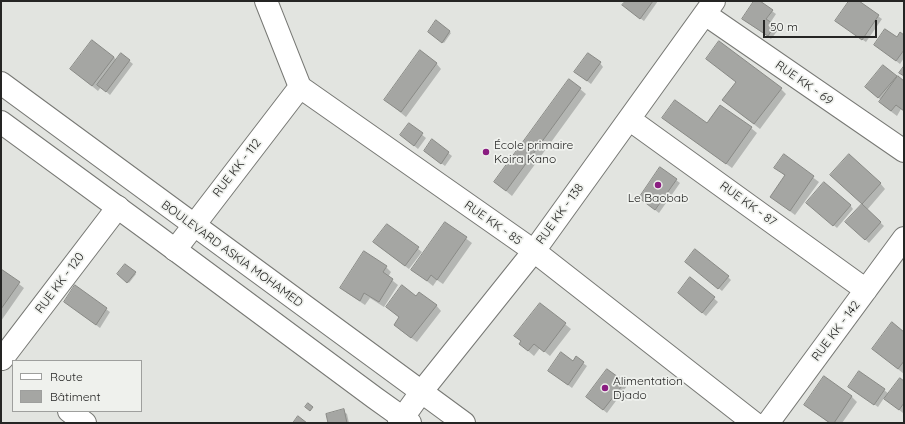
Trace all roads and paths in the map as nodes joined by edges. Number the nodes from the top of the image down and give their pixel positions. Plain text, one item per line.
1 (266, 1) edge
2 (710, 8) edge
3 (1, 83) edge
4 (300, 87) junction
5 (629, 119) junction
6 (1, 122) edge
7 (904, 151) edge
8 (118, 207) junction
9 (194, 225) junction
10 (904, 238) edge
11 (175, 250) junction
12 (534, 251) junction
13 (866, 290) junction
14 (5, 361) edge
15 (422, 392) junction
16 (71, 412) edge
17 (404, 421) edge
18 (85, 423) edge
19 (464, 423) edge
20 (754, 423) edge
21 (768, 423) edge

1 - 4 street
2 - 5 street, RUE KK - 138
2 - 7 street, RUE KK - 69
3 - 9 street, BOULEVARD ASKIA MOHAMED
4 - 9 street, RUE KK - 112
4 - 12 street, RUE KK - 85
5 - 12 street, RUE KK - 138
5 - 13 street, RUE KK - 87
6 - 8 street
8 - 11 street
8 - 14 street, RUE KK - 120
9 - 11 street, RUE KK - 112
9 - 15 street, BOULEVARD ASKIA MOHAMED
10 - 13 street, RUE KK - 142
11 - 17 street
12 - 15 street, RUE KK - 138
12 - 20 street, RUE KK - 85
13 - 21 street, RUE KK - 142
15 - 17 street, RUE KK - 138
15 - 19 street, BOULEVARD ASKIA MOHAMED
16 - 18 street

